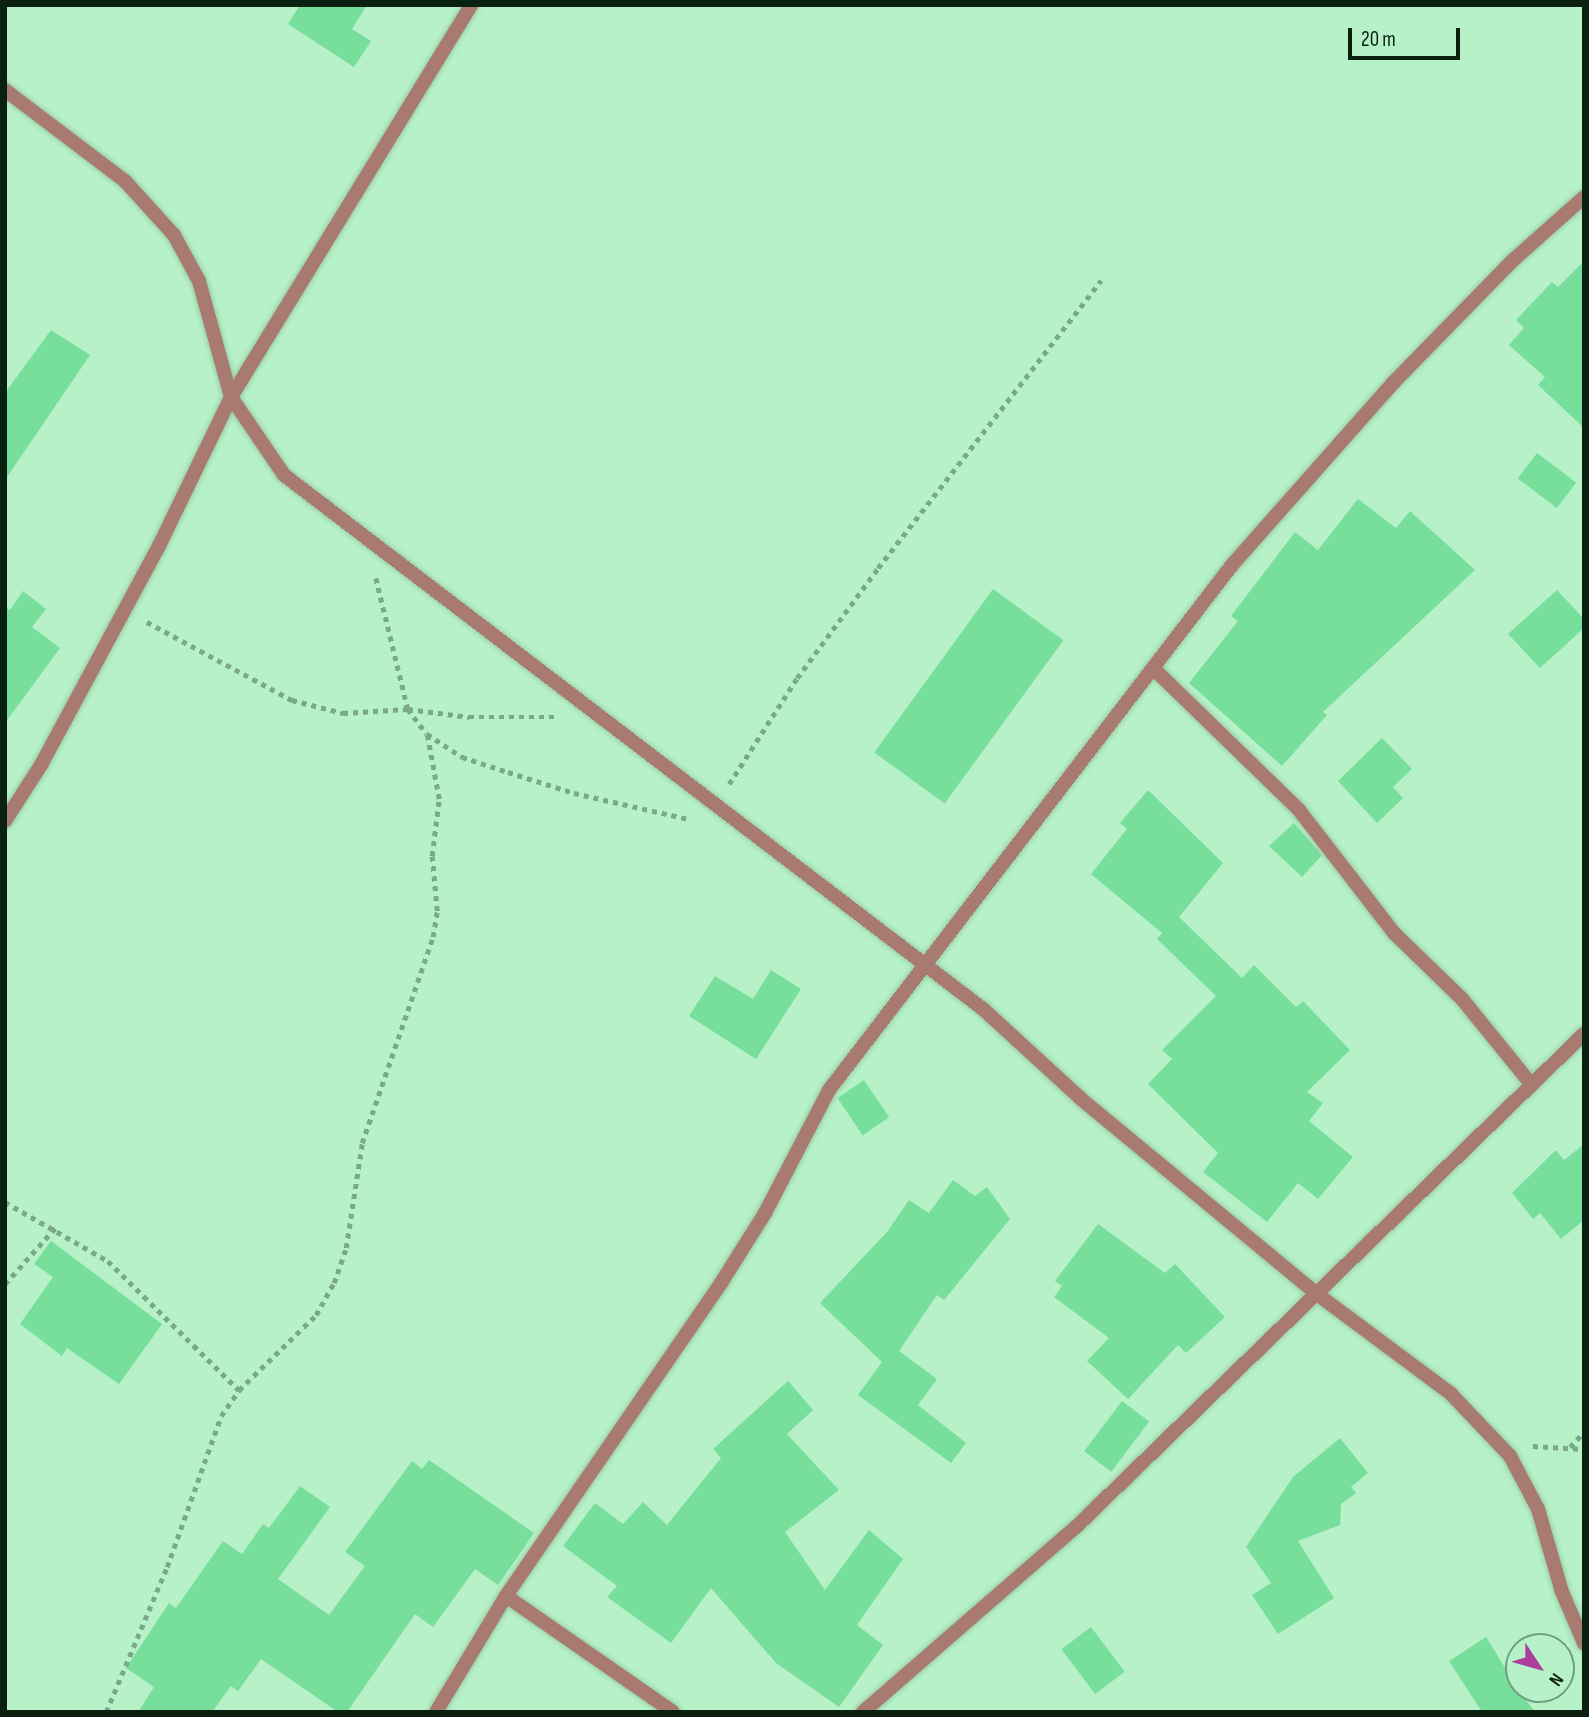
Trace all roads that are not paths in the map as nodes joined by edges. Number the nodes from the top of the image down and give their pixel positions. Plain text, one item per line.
1 (471, 5) edge
2 (5, 90) edge
3 (1584, 197) edge
4 (230, 397) junction
5 (1153, 668) junction
6 (5, 821) edge
7 (925, 964) junction
8 (1584, 1034) edge
9 (1531, 1084) junction
10 (1313, 1292) junction
11 (506, 1596) junction
12 (1584, 1643) edge
13 (436, 1712) edge
14 (673, 1712) edge
15 (863, 1712) edge

1 - 4 street
2 - 4 street
3 - 5 street
4 - 6 street
4 - 7 street
5 - 7 street
5 - 9 street
7 - 10 street
7 - 11 street
8 - 9 street
9 - 10 street
10 - 12 street
10 - 15 street
11 - 13 street
11 - 14 street

